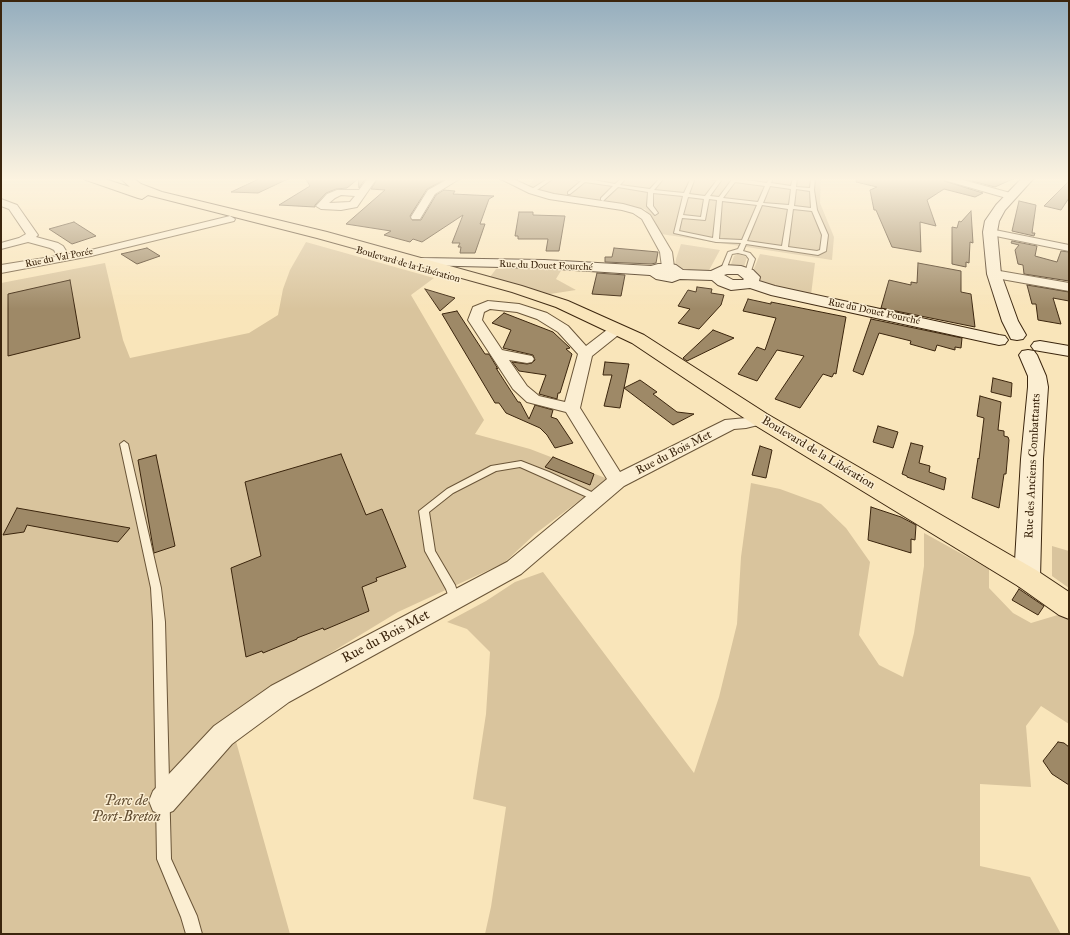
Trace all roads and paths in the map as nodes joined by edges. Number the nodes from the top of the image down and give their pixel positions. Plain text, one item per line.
1 (23, 222) edge
2 (194, 222) edge
3 (219, 222) edge
4 (240, 222) edge
5 (263, 222) edge
6 (649, 222) edge
7 (679, 222) edge
8 (718, 222) edge
9 (753, 222) edge
10 (789, 222) edge
11 (819, 222) edge
12 (992, 222) edge
13 (187, 229) junction
14 (990, 232) junction
15 (28, 239) junction
16 (716, 240) junction
17 (744, 242) junction
18 (1, 246) edge
19 (785, 248) junction
20 (1069, 248) edge
21 (740, 252) junction
22 (64, 258) junction
23 (421, 262) junction
24 (485, 264) junction
25 (1, 269) edge
26 (454, 271) junction
27 (667, 271) junction
28 (436, 272) junction
29 (720, 273) junction
30 (994, 274) junction
31 (749, 278) junction
32 (484, 280) junction
33 (1069, 287) edge
34 (564, 306) junction
35 (617, 329) junction
36 (1017, 335) junction
37 (999, 340) junction
38 (1034, 351) junction
39 (1069, 351) edge
40 (499, 354) junction
41 (585, 354) junction
42 (527, 359) dead end
43 (572, 408) junction
44 (746, 418) junction
45 (124, 444) dead end
46 (617, 481) junction
47 (597, 498) junction
48 (1027, 578) junction
49 (455, 600) junction
50 (1069, 607) edge
51 (163, 801) junction
52 (194, 934) edge

1 - 15 street
2 - 13 street
3 - 13 street, Rue du Val Porée
4 - 28 main road, Boulevard de la Libération
5 - 23 main road, Boulevard de la Libération
6 - 27 street
7 - 16 lane
8 - 16 lane
9 - 17 lane
10 - 19 lane
11 - 19 lane
12 - 14 main road
13 - 22 street, Rue du Val Porée
14 - 20 street
14 - 30 main road
15 - 18 street
15 - 22 street
16 - 17 lane
17 - 19 lane
17 - 21 lane
21 - 29 lane
21 - 31 lane
22 - 25 street, Rue du Val Porée
23 - 24 main road, Rue du Douet Fourché
23 - 26 main road, Boulevard de la Libération
24 - 26 main road, Rue du Douet Fourché
24 - 27 main road, Rue du Douet Fourché
24 - 32 main road, Rue du Douet Fourché
26 - 28 main road, Rue du Douet Fourché
26 - 32 main road, Boulevard de la Libération
27 - 29 main road, Rue du Douet Fourché
28 - 34 main road, Boulevard de la Libération
29 - 31 main road
30 - 33 street
30 - 36 main road
31 - 37 main road, Rue du Douet Fourché
32 - 34 main road, Boulevard de la Libération
34 - 35 main road, Boulevard de la Libération
35 - 41 street
35 - 44 main road, Boulevard de la Libération
36 - 37 main road
36 - 38 main road
37 - 38 main road
38 - 39 main road
38 - 48 main road, Rue des Anciens Combattants
40 - 41 street
40 - 42 street
40 - 43 street
41 - 43 street
43 - 46 street
44 - 46 street, Rue du Bois Met
44 - 48 main road, Boulevard de la Libération
45 - 51 lane
46 - 47 street, Rue du Bois Met
47 - 49 street, Rue du Bois Met
47 - 49 lane
48 - 50 main road, Boulevard de la Libération
49 - 51 street, Rue du Bois Met
51 - 52 lane

